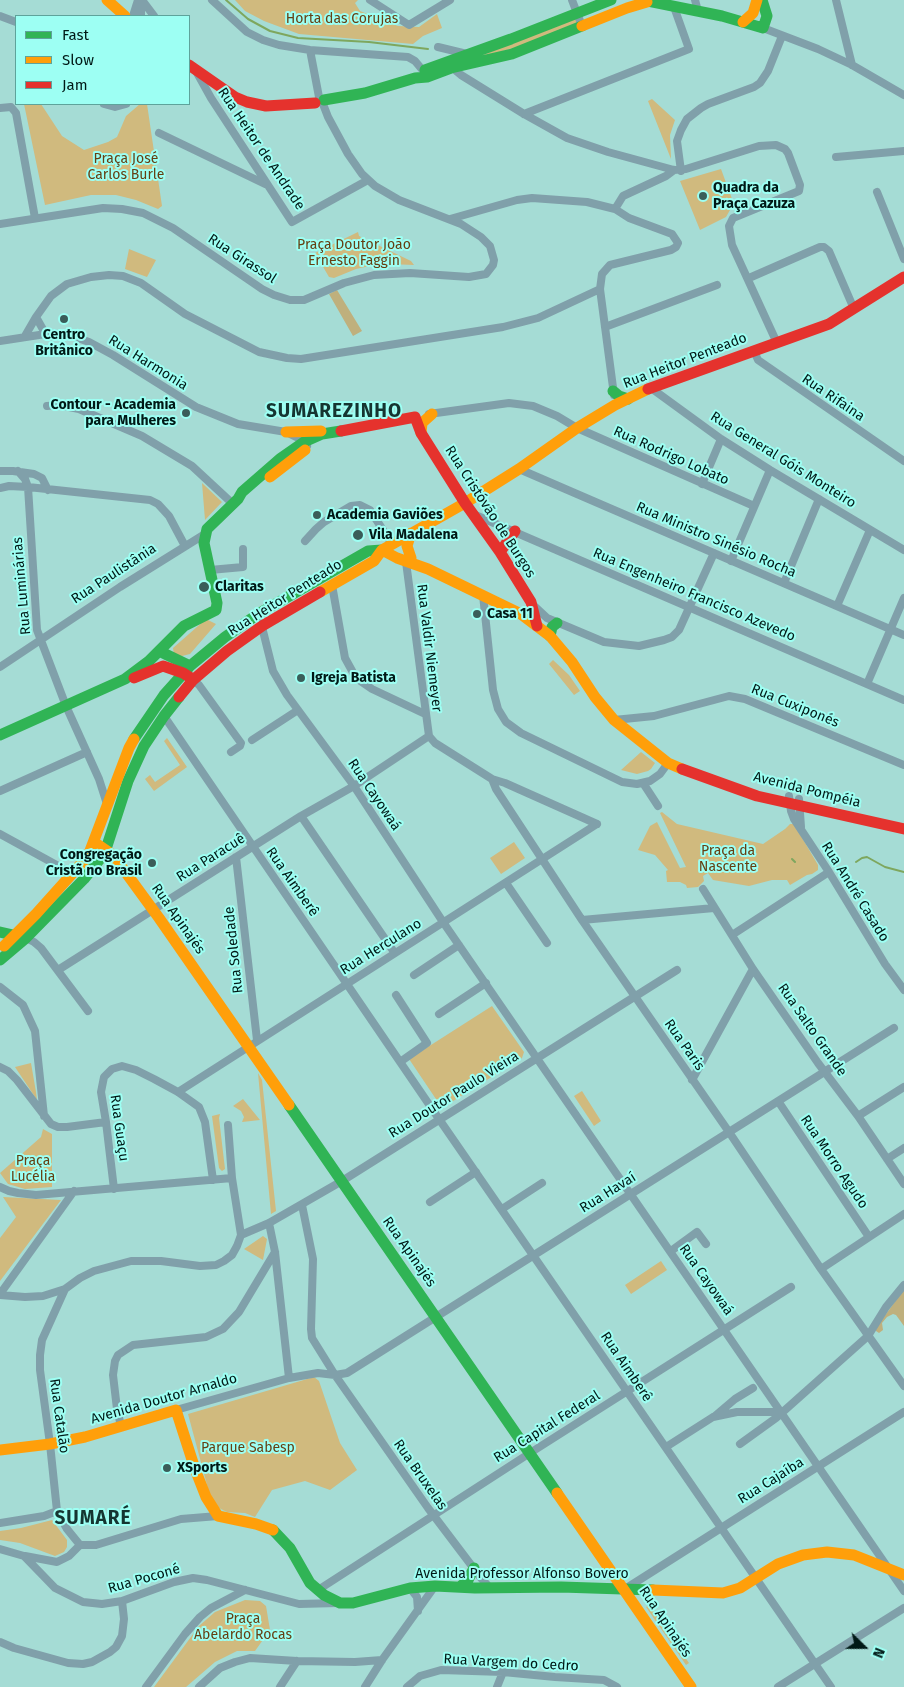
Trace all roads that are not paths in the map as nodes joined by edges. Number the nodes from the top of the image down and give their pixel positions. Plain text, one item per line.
1 (107, 0) edge
2 (140, 0) edge
3 (212, 0) edge
4 (370, 0) edge
5 (450, 0) edge
6 (572, 0) edge
7 (611, 0) edge
8 (757, 0) edge
9 (762, 0) edge
10 (836, 0) edge
11 (643, 2) edge
12 (697, 6) edge
13 (674, 7) junction
14 (577, 12) junction
15 (122, 13) edge
16 (132, 15) edge
17 (141, 15) edge
18 (153, 15) edge
19 (0, 16) edge
20 (15, 22) edge
21 (743, 22) junction
22 (582, 26) junction
23 (763, 28) junction
24 (782, 36) junction
25 (438, 48) dead end
26 (310, 50) junction
27 (459, 65) junction
28 (852, 65) junction
29 (192, 67) edge
30 (422, 75) junction
31 (904, 94) edge
32 (320, 102) junction
33 (108, 105) edge
34 (122, 105) edge
35 (0, 108) edge
36 (524, 114) junction
37 (159, 133) dead end
38 (904, 151) edge
39 (836, 157) dead end
40 (677, 170) junction
41 (368, 180) junction
42 (266, 184) junction
43 (877, 192) dead end
44 (615, 209) junction
45 (35, 218) junction
46 (450, 219) junction
47 (0, 224) edge
48 (904, 259) edge
49 (904, 277) edge
50 (748, 278) junction
51 (717, 285) dead end
52 (600, 289) junction
53 (854, 309) junction
54 (36, 317) junction
55 (605, 327) junction
56 (45, 333) junction
57 (24, 336) junction
58 (0, 341) edge
59 (777, 343) junction
60 (754, 350) junction
61 (651, 388) junction
62 (613, 391) junction
63 (628, 399) junction
64 (615, 405) junction
65 (47, 406) dead end
66 (432, 414) junction
67 (415, 417) junction
68 (400, 419) junction
69 (577, 428) junction
70 (337, 432) junction
71 (283, 433) junction
72 (421, 433) junction
73 (721, 439) junction
74 (303, 447) junction
75 (281, 458) junction
76 (904, 461) edge
77 (519, 469) junction
78 (770, 470) junction
79 (0, 471) edge
80 (18, 471) junction
81 (702, 484) junction
82 (28, 487) junction
83 (0, 488) edge
84 (48, 490) junction
85 (819, 498) junction
86 (236, 502) junction
87 (465, 502) junction
88 (754, 506) junction
89 (473, 514) junction
90 (870, 530) junction
91 (515, 532) junction
92 (411, 533) junction
93 (205, 534) junction
94 (305, 542) dead end
95 (186, 546) junction
96 (387, 547) junction
97 (243, 550) dead end
98 (904, 550) edge
99 (500, 552) junction
100 (714, 553) junction
101 (408, 560) junction
102 (731, 560) junction
103 (210, 570) junction
104 (784, 583) junction
105 (332, 585) junction
106 (483, 595) junction
107 (904, 598) edge
108 (529, 599) junction
109 (837, 606) junction
110 (691, 608) junction
111 (514, 609) junction
112 (258, 614) junction
113 (557, 623) junction
114 (262, 626) junction
115 (537, 626) junction
116 (890, 629) junction
117 (904, 635) edge
118 (550, 636) junction
119 (40, 640) junction
120 (159, 651) junction
121 (0, 667) edge
122 (188, 673) junction
123 (125, 679) junction
124 (867, 684) junction
125 (904, 700) edge
126 (66, 706) junction
127 (298, 710) junction
128 (425, 714) junction
129 (164, 716) junction
130 (614, 720) junction
131 (0, 735) edge
132 (429, 736) junction
133 (252, 740) dead end
134 (87, 752) junction
135 (231, 752) dead end
136 (668, 763) junction
137 (904, 765) edge
138 (99, 779) junction
139 (492, 779) junction
140 (643, 783) junction
141 (115, 785) junction
142 (354, 786) junction
143 (0, 791) edge
144 (121, 800) junction
145 (794, 801) junction
146 (658, 806) dead end
147 (106, 808) junction
148 (301, 816) junction
149 (904, 822) edge
150 (904, 829) edge
151 (0, 834) edge
152 (94, 842) junction
153 (252, 847) junction
154 (106, 848) junction
155 (236, 857) junction
156 (542, 860) junction
157 (829, 872) junction
158 (73, 874) junction
159 (506, 883) junction
160 (703, 889) dead end
161 (714, 908) junction
162 (153, 910) junction
163 (582, 920) junction
164 (443, 922) junction
165 (0, 932) edge
166 (732, 935) junction
167 (20, 937) junction
168 (547, 943) dead end
169 (459, 946) junction
170 (0, 949) edge
171 (394, 952) junction
172 (0, 960) edge
173 (753, 968) junction
174 (58, 970) junction
175 (677, 970) dead end
176 (414, 975) dead end
177 (346, 983) junction
178 (486, 983) junction
179 (0, 987) edge
180 (904, 990) edge
181 (396, 995) dead end
182 (635, 996) junction
183 (88, 1012) dead end
184 (439, 1014) dead end
185 (894, 1028) dead end
186 (253, 1043) junction
187 (537, 1058) junction
188 (400, 1062) junction
189 (0, 1068) edge
190 (825, 1071) junction
191 (692, 1080) junction
192 (904, 1087) edge
193 (178, 1092) junction
194 (778, 1101) junction
195 (44, 1116) junction
196 (858, 1116) junction
197 (439, 1119) junction
198 (106, 1122) junction
199 (228, 1125) dead end
200 (729, 1132) junction
201 (904, 1148) edge
202 (887, 1159) junction
203 (476, 1172) junction
204 (232, 1178) junction
205 (214, 1180) junction
206 (342, 1181) junction
207 (542, 1183) dead end
208 (904, 1184) edge
209 (0, 1187) edge
210 (114, 1189) junction
211 (74, 1191) junction
212 (631, 1194) junction
213 (430, 1202) dead end
214 (302, 1205) junction
215 (502, 1209) junction
216 (904, 1214) edge
217 (269, 1223) junction
218 (241, 1235) junction
219 (869, 1237) junction
220 (706, 1244) dead end
221 (671, 1251) junction
222 (275, 1252) junction
223 (534, 1255) junction
224 (821, 1269) junction
225 (904, 1285) edge
226 (791, 1288) dead end
227 (65, 1289) junction
228 (0, 1294) edge
229 (436, 1317) junction
230 (725, 1329) junction
231 (868, 1336) junction
232 (334, 1375) junction
233 (289, 1378) junction
234 (904, 1386) edge
235 (753, 1388) dead end
236 (627, 1391) junction
237 (176, 1410) junction
238 (781, 1412) junction
239 (904, 1412) edge
240 (713, 1417) junction
241 (121, 1426) junction
242 (50, 1444) junction
243 (740, 1444) dead end
244 (666, 1448) junction
245 (0, 1450) edge
246 (530, 1452) junction
247 (819, 1466) junction
248 (57, 1511) junction
249 (433, 1515) junction
250 (218, 1516) junction
251 (0, 1523) edge
252 (721, 1528) junction
253 (80, 1544) junction
254 (0, 1549) edge
255 (24, 1556) junction
256 (474, 1568) junction
257 (889, 1568) junction
258 (651, 1572) junction
259 (904, 1575) edge
260 (756, 1578) junction
261 (435, 1586) junction
262 (460, 1586) junction
263 (489, 1587) junction
264 (410, 1588) junction
265 (624, 1589) junction
266 (245, 1590) junction
267 (318, 1590) junction
268 (651, 1590) junction
269 (904, 1591) edge
270 (122, 1601) junction
271 (340, 1603) junction
272 (904, 1608) edge
273 (418, 1611) junction
274 (0, 1642) edge
275 (382, 1660) junction
276 (297, 1661) junction
277 (815, 1664) junction
278 (503, 1672) junction
279 (146, 1687) edge
280 (199, 1687) edge
281 (280, 1687) edge
282 (365, 1687) edge
283 (407, 1687) edge
284 (497, 1687) edge
285 (617, 1687) edge
286 (691, 1687) edge
287 (778, 1687) edge
288 (831, 1687) edge

1 - 15 main road
2 - 16 street
2 - 17 street
2 - 18 street
3 - 26 street
4 - 5 street
6 - 14 street
7 - 14 main road
8 - 21 main road
9 - 23 main road
10 - 28 street
11 - 13 main road
11 - 22 main road
12 - 13 main road
12 - 21 main road
13 - 36 street
14 - 22 street
14 - 27 main road
19 - 20 street
21 - 23 main road
22 - 27 main road
23 - 24 street
24 - 28 street
24 - 40 street
25 - 27 street
26 - 30 street
26 - 32 street
27 - 30 main road
27 - 36 street
28 - 31 street
29 - 32 main road
29 - 42 street, Rua Heitor de Andrade
30 - 32 main road
32 - 41 street
33 - 34 street
35 - 45 street
36 - 40 street
37 - 42 street
38 - 39 street
40 - 44 street
40 - 50 street
41 - 42 street, Rua Heitor de Andrade
41 - 46 street
43 - 48 street
44 - 46 street
44 - 52 street
45 - 46 street, Rua Girassol
45 - 47 street, Rua Girassol
49 - 53 main road, Rua Heitor Penteado
50 - 53 street
50 - 59 street
51 - 55 street
52 - 54 street
52 - 55 street
53 - 59 main road, Rua Heitor Penteado
54 - 56 street
54 - 57 street
55 - 62 street
56 - 57 street, Rua Harmonia
56 - 71 street, Rua Harmonia
57 - 58 street, Rua Harmonia
59 - 60 main road, Rua Heitor Penteado
60 - 61 main road, Rua Heitor Penteado
60 - 76 street, Rua Rifaina
61 - 63 main road, Rua Heitor Penteado
61 - 73 street, Rua General Góis Monteiro
62 - 63 main road
62 - 64 street
63 - 64 main road, Rua Heitor Penteado
64 - 69 main road, Rua Heitor Penteado
65 - 86 street
66 - 67 street, Rua Paulistânia
66 - 69 street, Rua Paulistânia
66 - 72 main road
67 - 68 main road, Rua Paulistânia
67 - 72 main road, Rua Cristóvão de Burgos
68 - 70 main road, Rua Paulistânia
68 - 72 main road
69 - 77 main road, Rua Heitor Penteado
69 - 81 street, Rua Rodrigo Lobato
70 - 71 main road
70 - 74 main road, Rua Paulistânia
71 - 74 street, Rua Harmonia
71 - 75 main road
72 - 87 main road, Rua Cristóvão de Burgos
73 - 78 street, Rua General Góis Monteiro
73 - 81 street
74 - 75 main road, Rua Paulistânia
74 - 86 main road, Rua Paulistânia
75 - 86 main road, Rua Paulistânia
77 - 87 main road, Rua Heitor Penteado
77 - 100 street, Rua Ministro Sinésio Rocha
78 - 85 street, Rua General Góis Monteiro
78 - 88 street
79 - 80 street
80 - 82 street, Rua Luminárias
80 - 84 street
81 - 88 street, Rua Rodrigo Lobato
82 - 83 street
82 - 84 street
82 - 119 street, Rua Luminárias
84 - 95 street
85 - 90 street, Rua General Góis Monteiro
85 - 104 street
86 - 93 main road, Rua Paulistânia
87 - 89 main road, Rua Cristóvão de Burgos
87 - 92 main road, Rua Heitor Penteado
88 - 102 street
89 - 91 street, Rua Engenheiro Francisco Azevedo
89 - 99 main road, Rua Cristóvão de Burgos
90 - 98 street, Rua General Góis Monteiro
90 - 109 street
91 - 99 main road
91 - 110 street, Rua Engenheiro Francisco Azevedo
92 - 96 main road, Rua Heitor Penteado
92 - 101 main road
93 - 95 street, Rua Paulistânia
93 - 103 main road
94 - 96 street
95 - 119 street, Rua Paulistânia
96 - 101 main road, Avenida Pompéia
96 - 105 main road, Rua Heitor Penteado
96 - 112 main road, Rua Heitor Penteado
97 - 103 street
99 - 108 main road, Rua Cristóvão de Burgos
100 - 102 street, Rua Ministro Sinésio Rocha
100 - 110 street
101 - 106 main road, Avenida Pompéia
101 - 128 street, Rua Valdir Niemeyer
102 - 104 street, Rua Ministro Sinésio Rocha
103 - 120 main road
104 - 109 street, Rua Ministro Sinésio Rocha
105 - 114 main road, Rua Heitor Penteado
105 - 128 street
106 - 111 main road, Avenida Pompéia
106 - 140 street
107 - 116 street
108 - 111 main road
108 - 113 street
108 - 115 main road, Rua Cristóvão de Burgos
109 - 116 street, Rua Ministro Sinésio Rocha
110 - 113 street
110 - 124 street, Rua Engenheiro Francisco Azevedo
111 - 115 main road, Avenida Pompéia
112 - 114 street, Rua Cayowaá
112 - 122 main road, Rua Heitor Penteado
113 - 118 main road
114 - 122 main road, Rua Heitor Penteado
114 - 127 street, Rua Cayowaá
115 - 118 main road, Avenida Pompéia
116 - 117 street, Rua Ministro Sinésio Rocha
116 - 124 street
118 - 130 main road, Avenida Pompéia
119 - 121 street, Rua Paulistânia
119 - 126 street, Rua Luminárias
120 - 122 main road
120 - 123 main road
122 - 123 main road
122 - 129 main road, Rua Heitor Penteado
122 - 135 street
122 - 141 main road, Rua Heitor Penteado
123 - 126 main road
124 - 125 street, Rua Engenheiro Francisco Azevedo
126 - 131 main road
126 - 134 street, Rua Luminárias
127 - 133 street
127 - 142 street, Rua Cayowaá
128 - 132 street, Rua Valdir Niemeyer
129 - 144 main road, Rua Heitor Penteado
129 - 153 street, Rua Aimberê
130 - 136 main road, Avenida Pompéia
130 - 137 street, Rua Cuxiponés
132 - 139 street, Rua Paris
132 - 142 street, Rua Paracuê
134 - 138 street, Rua Luminárias
134 - 143 street
136 - 140 street
136 - 145 main road, Avenida Pompéia
138 - 141 street
138 - 147 street, Rua Luminárias
139 - 156 street, Rua Paris
139 - 156 street, Rua Herculano
140 - 146 street
141 - 144 main road
141 - 147 main road, Rua Heitor Penteado
142 - 148 street, Rua Paracuê
142 - 164 street, Rua Cayowaá
144 - 154 main road, Rua Heitor Penteado
145 - 149 main road, Avenida Pompéia
145 - 150 main road, Avenida Pompéia
145 - 157 street, Rua André Casado
147 - 152 main road, Rua Heitor Penteado
147 - 154 main road
148 - 153 street, Rua Paracuê
148 - 171 street
151 - 158 street
152 - 154 main road, Rua Apinajés
152 - 158 main road, Rua Heitor Penteado
153 - 155 street, Rua Paracuê
153 - 177 street, Rua Aimberê
154 - 162 main road, Rua Apinajés
154 - 167 main road, Rua Heitor Penteado
155 - 162 street, Rua Paracuê
155 - 186 street, Rua Soledade
156 - 159 street, Rua Herculano
156 - 163 street, Rua Paris
157 - 166 street
157 - 180 street, Rua André Casado
158 - 167 main road, Rua Heitor Penteado
159 - 164 street, Rua Herculano
159 - 168 street
160 - 161 street, Rua Salto Grande
161 - 163 street
161 - 166 street, Rua Salto Grande
162 - 174 street, Rua Paracuê
162 - 186 main road, Rua Apinajés
163 - 182 street, Rua Paris
164 - 169 street, Rua Cayowaá
164 - 171 street, Rua Herculano
165 - 167 main road
166 - 173 street, Rua Salto Grande
167 - 170 main road, Rua Heitor Penteado
167 - 172 main road, Rua Heitor Penteado
167 - 174 street
169 - 176 street
169 - 178 street, Rua Cayowaá
171 - 177 street, Rua Herculano
173 - 190 street, Rua Salto Grande
173 - 191 street
174 - 183 street
175 - 182 street, Rua Doutor Paulo Vieira
177 - 186 street, Rua Herculano
177 - 188 street, Rua Aimberê
178 - 184 street
178 - 187 street, Rua Cayowaá
179 - 195 street
181 - 188 street
182 - 187 street, Rua Doutor Paulo Vieira
182 - 191 street, Rua Paris
185 - 190 street, Rua Havaí
186 - 193 street, Rua Herculano
186 - 206 main road, Rua Apinajés
187 - 197 street, Rua Doutor Paulo Vieira
187 - 212 street, Rua Cayowaá
188 - 197 street, Rua Aimberê
189 - 195 street
190 - 194 street, Rua Havaí
190 - 196 street, Rua Salto Grande
191 - 200 street, Rua Paris
192 - 196 street
193 - 198 street, Rua Guaçu
193 - 205 street, Rua Guaçu
194 - 200 street, Rua Havaí
194 - 219 street, Rua Morro Agudo
195 - 198 street
196 - 202 street, Rua Salto Grande
197 - 203 street, Rua Aimberê
197 - 206 street, Rua Doutor Paulo Vieira
198 - 210 street, Rua Guaçu
199 - 204 street
200 - 212 street, Rua Havaí
200 - 224 street, Rua Paris
201 - 202 street
202 - 208 street, Rua Salto Grande
203 - 213 street
203 - 215 street, Rua Aimberê
204 - 205 street
204 - 218 street
205 - 210 street
206 - 214 street, Rua Doutor Paulo Vieira
206 - 229 main road, Rua Apinajés
207 - 215 street
209 - 211 street
210 - 211 street
211 - 228 street
212 - 221 street, Rua Cayowaá
212 - 223 street, Rua Havaí
214 - 217 street, Rua Doutor Paulo Vieira
214 - 232 street, Rua Bruxelas
215 - 223 street, Rua Aimberê
216 - 219 street
217 - 218 street, Rua Doutor Paulo Vieira
217 - 222 street
218 - 227 street
219 - 224 street
220 - 221 street
221 - 230 street, Rua Cayowaá
222 - 233 street
222 - 241 street
223 - 229 street, Rua Havaí
223 - 236 street, Rua Aimberê
224 - 231 street, Rua Paris
225 - 231 street
226 - 230 street, Rua Capital Federal
227 - 228 street
227 - 242 street, Rua Catalão
229 - 232 street, Rua Havaí
229 - 246 main road, Rua Apinajés
230 - 236 street, Rua Capital Federal
230 - 238 street, Rua Cayowaá
231 - 234 street, Rua Paris
231 - 238 street
232 - 233 street, Avenida Doutor Arnaldo
232 - 249 street, Rua Bruxelas
233 - 237 street, Avenida Doutor Arnaldo
235 - 240 street
236 - 244 street, Rua Aimberê
236 - 246 street, Rua Capital Federal
237 - 241 main road, Avenida Doutor Arnaldo
237 - 250 main road
238 - 240 street
238 - 243 street
238 - 247 street, Rua Cayowaá
239 - 247 street, Rua Cajaíba
240 - 244 street
241 - 242 main road, Avenida Doutor Arnaldo
242 - 245 main road, Avenida Doutor Arnaldo
242 - 248 street, Rua Catalão
244 - 252 street, Rua Aimberê
246 - 249 street, Rua Capital Federal
246 - 265 main road, Rua Apinajés
247 - 252 street, Rua Cajaíba
247 - 257 street, Rua Cayowaá
248 - 251 street
248 - 253 street, Rua Catalão
249 - 256 street, Rua Bruxelas
249 - 267 street, Rua Capital Federal
250 - 253 street
250 - 267 main road
252 - 258 street, Rua Cajaíba
252 - 260 street, Rua Aimberê
253 - 255 street
254 - 255 street, Rua Poconé
255 - 270 street, Rua Poconé
256 - 262 main road
256 - 263 street, Rua Bruxelas
257 - 259 main road, Avenida Professor Alfonso Bovero
257 - 260 main road, Avenida Professor Alfonso Bovero
257 - 269 street, Rua Cayowaá
258 - 265 street, Rua Cajaíba
258 - 268 street
260 - 268 main road, Avenida Professor Alfonso Bovero
260 - 277 street, Rua Aimberê
261 - 262 main road, Avenida Professor Alfonso Bovero
261 - 264 main road, Avenida Professor Alfonso Bovero
261 - 273 street
262 - 263 main road, Avenida Professor Alfonso Bovero
263 - 265 main road, Avenida Professor Alfonso Bovero
264 - 271 main road, Avenida Professor Alfonso Bovero
264 - 273 street
265 - 268 main road, Avenida Professor Alfonso Bovero
265 - 286 main road, Rua Apinajés
266 - 270 street, Rua Poconé
266 - 271 street, Rua Poconé
266 - 279 street
267 - 271 main road
270 - 274 street
272 - 277 street
273 - 275 street
275 - 276 street
275 - 282 street
276 - 280 street
276 - 281 street
277 - 287 street
277 - 288 street, Rua Aimberê
278 - 283 street, Rua Vargem do Cedro
278 - 284 street
278 - 285 street, Rua Vargem do Cedro

